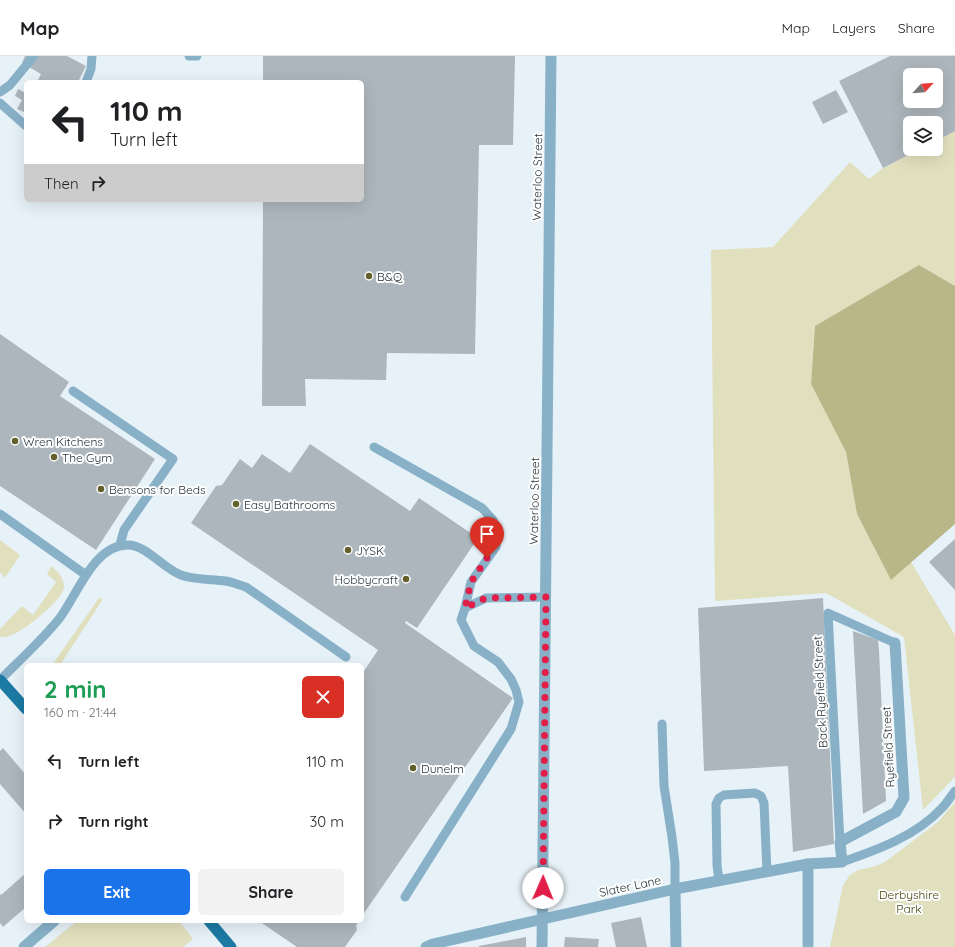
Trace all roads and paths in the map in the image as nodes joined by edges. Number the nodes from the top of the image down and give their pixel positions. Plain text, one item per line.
1 (34, 56) edge
2 (92, 56) edge
3 (189, 56) edge
4 (197, 56) edge
5 (551, 56) edge
6 (87, 80) edge
7 (0, 92) edge
8 (0, 103) edge
9 (24, 124) edge
10 (73, 391) dead end
11 (374, 447) dead end
12 (0, 514) edge
13 (120, 545) junction
14 (86, 574) junction
15 (546, 597) junction
16 (465, 608) junction
17 (895, 642) joint
18 (346, 657) dead end
19 (0, 680) edge
20 (24, 707) edge
21 (662, 724) dead end
22 (955, 791) edge
23 (840, 842) junction
24 (842, 862) junction
25 (808, 864) junction
26 (767, 872) junction
27 (719, 881) junction
28 (675, 889) junction
29 (405, 897) dead end
30 (543, 919) junction
31 (52, 923) edge
32 (211, 923) edge
33 (24, 947) edge
34 (231, 947) edge
35 (426, 947) edge
36 (542, 947) edge
37 (676, 947) edge
38 (808, 947) edge

1 - 7 lane
2 - 6 lane
3 - 4 lane
5 - 15 street, Waterloo Street
8 - 9 lane
10 - 13 lane
11 - 16 lane
12 - 14 lane
13 - 14 lane
13 - 18 lane
14 - 19 lane
15 - 16 lane
15 - 30 street, Waterloo Street
16 - 29 lane
17 - 23 street, Ryefield Street
17 - 23 lane, Back Ryefield Street
19 - 20 main road
21 - 28 lane
22 - 24 lane
23 - 24 street
24 - 25 street, Slater Lane
25 - 26 street, Slater Lane
25 - 38 street
26 - 27 street, Slater Lane
26 - 27 lane
27 - 28 street, Slater Lane
28 - 30 street, Slater Lane
28 - 37 street
30 - 35 street, Slater Lane
30 - 36 street, Waterloo Street
31 - 33 street
32 - 34 main road

